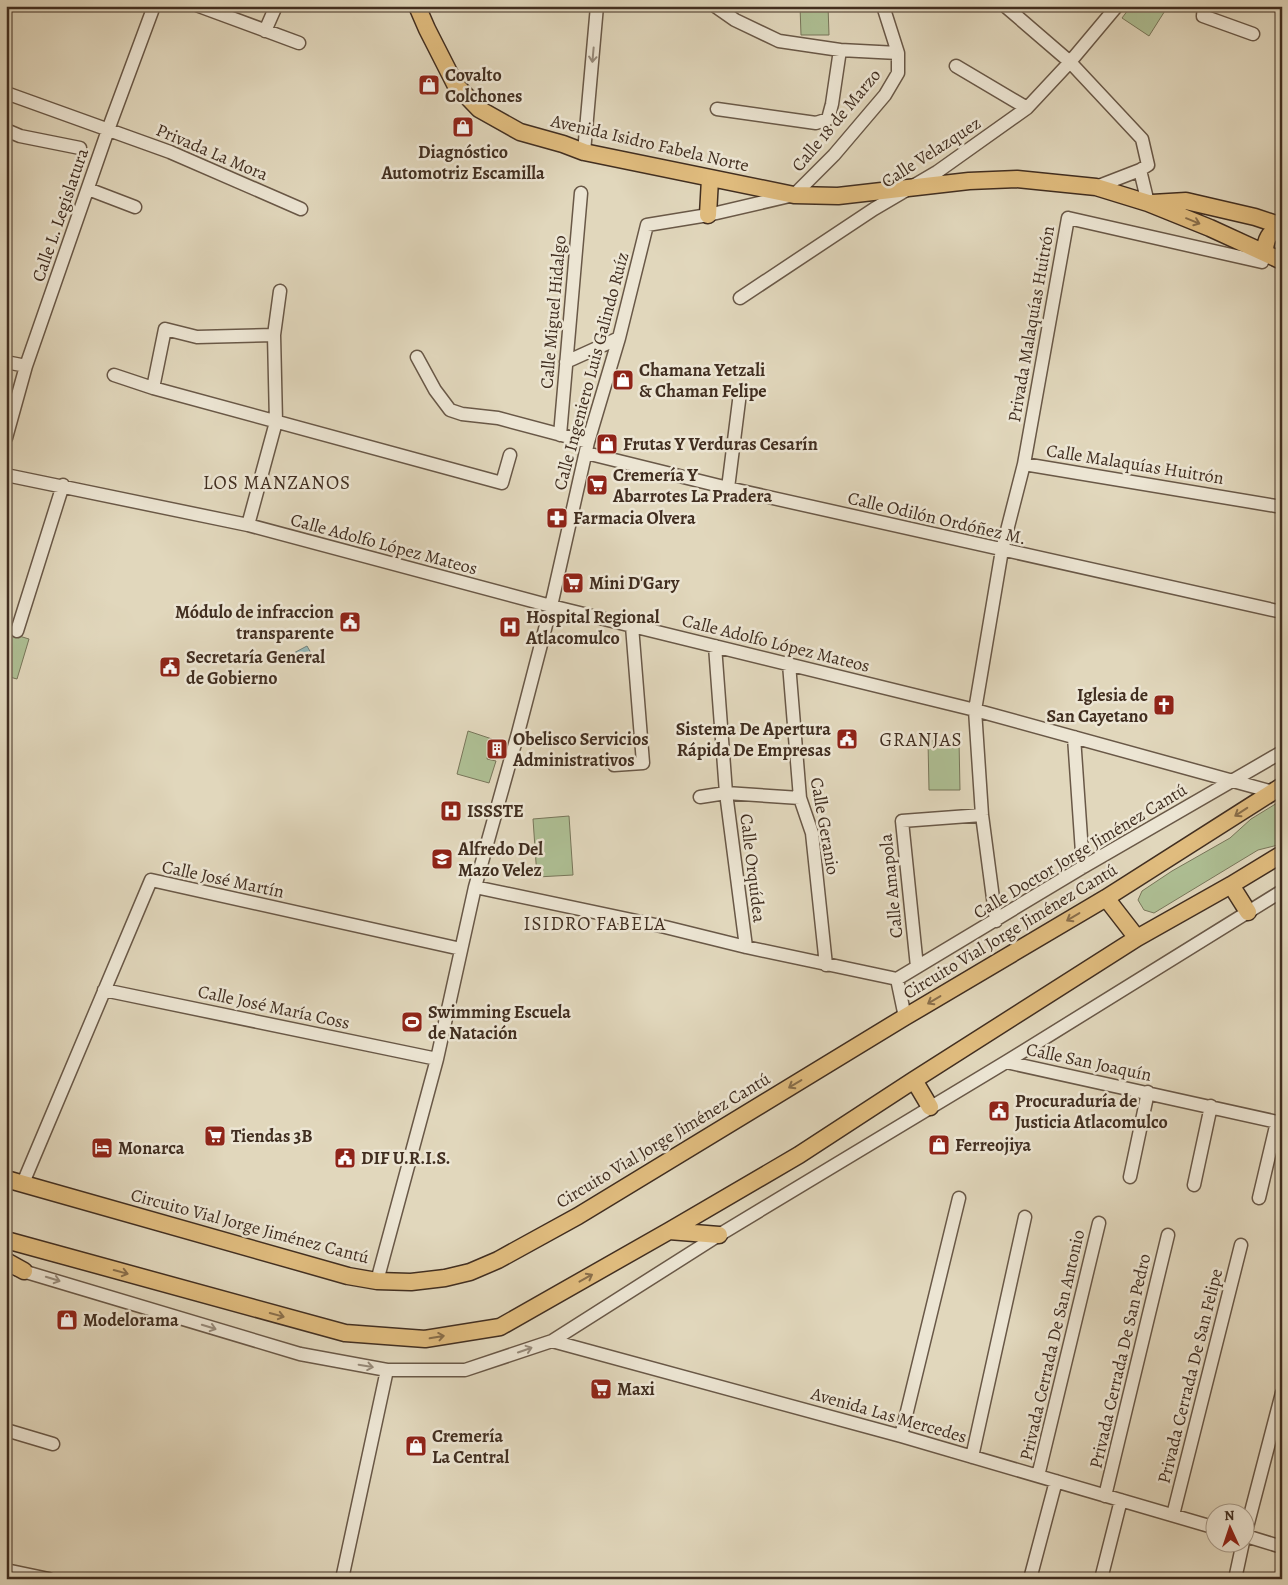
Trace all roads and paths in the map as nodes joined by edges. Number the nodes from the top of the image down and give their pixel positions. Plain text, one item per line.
1 (154, 6) edge
2 (199, 6) edge
3 (276, 6) edge
4 (417, 6) edge
5 (597, 6) edge
6 (715, 6) edge
7 (883, 6) edge
8 (1005, 6) edge
9 (1117, 6) edge
10 (1204, 6) edge
11 (265, 31) junction
12 (1253, 34) dead end
13 (299, 43) dead end
14 (840, 50) junction
15 (898, 53) junction
16 (1070, 62) junction
17 (956, 66) dead end
18 (6, 93) edge
19 (1027, 108) junction
20 (717, 109) dead end
21 (6, 130) edge
22 (108, 130) junction
23 (80, 148) dead end
24 (584, 152) junction
25 (1140, 170) junction
26 (710, 178) junction
27 (1096, 187) junction
28 (909, 188) junction
29 (88, 190) junction
30 (581, 193) dead end
31 (794, 195) junction
32 (1148, 203) junction
33 (135, 207) dead end
34 (301, 209) dead end
35 (708, 214) junction
36 (1282, 226) edge
37 (1265, 253) junction
38 (1282, 261) edge
39 (280, 291) dead end
40 (740, 298) dead end
41 (274, 335) junction
42 (619, 338) junction
43 (417, 357) dead end
44 (6, 362) edge
45 (566, 362) junction
46 (26, 366) junction
47 (114, 375) dead end
48 (153, 388) junction
49 (740, 393) dead end
50 (276, 422) junction
51 (560, 434) junction
52 (6, 438) edge
53 (587, 447) junction
54 (510, 455) dead end
55 (1024, 464) junction
56 (6, 475) edge
57 (63, 486) junction
58 (728, 488) junction
59 (1282, 507) edge
60 (248, 526) junction
61 (1002, 550) junction
62 (551, 606) junction
63 (1282, 612) edge
64 (632, 626) junction
65 (17, 631) dead end
66 (716, 646) junction
67 (789, 664) junction
68 (975, 710) junction
69 (1074, 737) junction
70 (1282, 752) edge
71 (614, 765) dead end
72 (1234, 780) junction
73 (1277, 789) edge
74 (726, 793) junction
75 (700, 797) dead end
76 (800, 798) junction
77 (982, 815) junction
78 (1282, 854) edge
79 (1083, 867) junction
80 (1231, 885) junction
81 (475, 888) junction
82 (1282, 891) edge
83 (1106, 898) junction
84 (1248, 912) junction
85 (996, 921) junction
86 (1137, 938) junction
87 (746, 947) junction
88 (461, 949) junction
89 (826, 965) junction
90 (917, 967) junction
91 (897, 979) junction
92 (104, 990) junction
93 (906, 1017) junction
94 (437, 1059) junction
95 (1006, 1062) junction
96 (914, 1080) junction
97 (1148, 1092) junction
98 (1211, 1106) junction
99 (930, 1108) junction
100 (1280, 1122) edge
101 (1130, 1177) dead end
102 (6, 1179) edge
103 (23, 1183) junction
104 (1194, 1185) dead end
105 (959, 1198) dead end
106 (1259, 1198) dead end
107 (1025, 1217) dead end
108 (1099, 1223) dead end
109 (669, 1231) junction
110 (719, 1235) junction
111 (1168, 1235) dead end
112 (6, 1240) edge
113 (1241, 1245) dead end
114 (6, 1261) edge
115 (6, 1266) edge
116 (24, 1270) junction
117 (377, 1281) junction
118 (552, 1341) junction
119 (388, 1370) junction
120 (1282, 1393) edge
121 (6, 1430) edge
122 (902, 1436) junction
123 (53, 1444) dead end
124 (972, 1457) junction
125 (1038, 1476) junction
126 (1056, 1481) junction
127 (1106, 1496) junction
128 (1121, 1500) junction
129 (1254, 1502) edge
130 (1174, 1515) junction
131 (1206, 1525) edge
132 (1256, 1539) edge
133 (1282, 1547) edge
134 (1241, 1552) edge
135 (6, 1570) edge
136 (49, 1579) edge
137 (342, 1579) edge
138 (1030, 1579) edge
139 (1101, 1579) edge
140 (1235, 1579) edge

1 - 22 street, Calle L. Legislatura
2 - 11 street
3 - 11 street
4 - 24 main road, Avenida Isidro Fabela Norte
5 -> 24 street
6 - 14 street
7 - 15 street, Calle 18 de Marzo
8 - 16 street
9 - 16 street, Calle Velazquez
10 - 12 street
11 - 13 street
14 - 15 street
14 - 20 street
15 - 31 street, Calle 18 de Marzo
16 - 19 street, Calle Velazquez
16 - 25 street
17 - 19 street
18 - 22 street, Privada La Mora
19 - 28 street, Calle Velazquez
21 - 23 street
22 - 29 street, Calle L. Legislatura
22 - 34 street, Privada La Mora
24 - 26 main road, Avenida Isidro Fabela Norte
25 - 27 street
25 - 32 street
26 - 31 main road, Avenida Isidro Fabela Norte
26 - 35 main road
27 - 28 main road, Avenida Isidro Fabela Norte
27 - 32 main road, Avenida Isidro Fabela Norte
28 - 31 main road, Avenida Isidro Fabela Norte
28 - 40 street, Calle Velazquez
29 - 33 street
29 - 46 street, Calle L. Legislatura
30 - 45 street, Calle Miguel Hidalgo
31 - 35 street, Calle Ingeniero Luis Galindo Ruíz
32 - 36 main road
32 -> 37 main road, Avenida Isidro Fabela Norte
35 - 42 street, Calle Ingeniero Luis Galindo Ruíz
36 - 37 main road
37 - 38 main road, Avenida Isidro Fabela Norte
37 - 55 street, Privada Malaquías Huitrón
39 - 41 street
41 - 48 street
41 - 50 street
42 - 45 street
42 - 53 street, Calle Ingeniero Luis Galindo Ruíz
43 - 51 street, Calle Odilón Ordóñez M.
44 - 46 street
45 - 51 street, Calle Miguel Hidalgo
46 - 52 street, Calle L. Legislatura
47 - 48 street
48 - 50 street
49 - 58 street
50 - 54 street
50 - 60 street
51 - 53 street, Calle Odilón Ordóñez M.
53 - 58 street, Calle Odilón Ordóñez M.
53 - 62 street, Calle Ingeniero Luis Galindo Ruíz
55 - 59 street, Calle Malaquías Huitrón
55 - 61 street, Calle Malaquías Huitrón
56 - 57 street, Calle Adolfo López Mateos
57 - 60 street, Calle Adolfo López Mateos
57 - 65 street
58 - 61 street, Calle Odilón Ordóñez M.
60 - 62 street, Calle Adolfo López Mateos
61 - 63 street, Calle Odilón Ordóñez M.
61 - 68 street, Calle Malaquías Huitrón
62 - 64 street, Calle Adolfo López Mateos
62 - 81 street, Calle Ingeniero Luis Galindo Ruíz
64 - 66 street, Calle Adolfo López Mateos
64 - 71 street
66 - 67 street, Calle Adolfo López Mateos
66 - 74 street, Calle Orquídea
67 - 68 street, Calle Adolfo López Mateos
67 - 76 street, Calle Geranio
68 - 69 street, Calle Adolfo López Mateos
68 - 77 street, Calle Malaquías Huitrón
69 - 72 street, Calle Adolfo López Mateos
69 - 79 street
70 - 72 street, Calle Doctor Jorge Jiménez Cantú
72 - 73 street, Calle Adolfo López Mateos
72 - 79 street, Calle Doctor Jorge Jiménez Cantú
73 -> 83 main road, Circuito Vial Jorge Jiménez Cantú
74 - 75 street
74 - 76 street
74 - 87 street, Calle Orquídea
76 - 89 street, Calle Geranio
77 - 85 street, Calle Malaquías Huitrón
77 - 90 street, Calle Amapola
78 - 80 main road
79 - 85 street, Calle Doctor Jorge Jiménez Cantú
80 - 84 main road
80 - 86 main road
81 - 87 street
81 - 88 street, Calle Ingeniero Luis Galindo Ruíz
82 - 84 street
83 - 86 main road
83 -> 93 main road, Circuito Vial Jorge Jiménez Cantú
84 - 95 street
85 - 90 street, Calle Doctor Jorge Jiménez Cantú
86 - 96 main road
87 - 89 street
88 - 92 street, Calle José Martín
88 - 94 street, Calle Ingeniero Luis Galindo Ruíz
89 - 91 street
90 - 91 street, Calle Doctor Jorge Jiménez Cantú
91 - 93 street
92 - 94 street, Calle José María Coss
92 - 103 street, Calle José Martín
93 -> 117 main road, Circuito Vial Jorge Jiménez Cantú
94 - 117 street, Calle Ingeniero Luis Galindo Ruíz
95 - 97 street, Calle San Joaquín
95 - 99 street
96 - 99 main road
96 - 109 main road
97 - 98 street, Calle San Joaquín
97 - 101 street
98 - 100 street, Calle San Joaquín
98 - 104 street
99 - 110 street
100 - 106 street
102 - 103 main road, Circuito Vial Jorge Jiménez Cantú
103 - 117 main road, Circuito Vial Jorge Jiménez Cantú
105 - 122 street
107 - 124 street
108 - 125 street, Privada Cerrada De San Antonio
109 - 110 main road
112 -> 109 main road
110 - 118 street
111 - 127 street, Privada Cerrada De San Pedro
113 - 130 street, Privada Cerrada De San Felipe
114 - 116 main road
115 - 116 street
116 -> 119 street
119 -> 118 street
118 - 122 street, Avenida Las Mercedes
119 - 137 street
120 - 129 street
121 - 123 street
122 - 124 street, Avenida Las Mercedes
124 - 125 street, Avenida Las Mercedes
125 - 126 street, Avenida Las Mercedes
126 - 127 street, Avenida Las Mercedes
126 - 138 street
127 - 128 street, Avenida Las Mercedes
128 - 130 street, Avenida Las Mercedes
128 - 139 street
130 - 131 street, Avenida Las Mercedes
132 - 133 street
134 - 140 street
135 - 136 street

